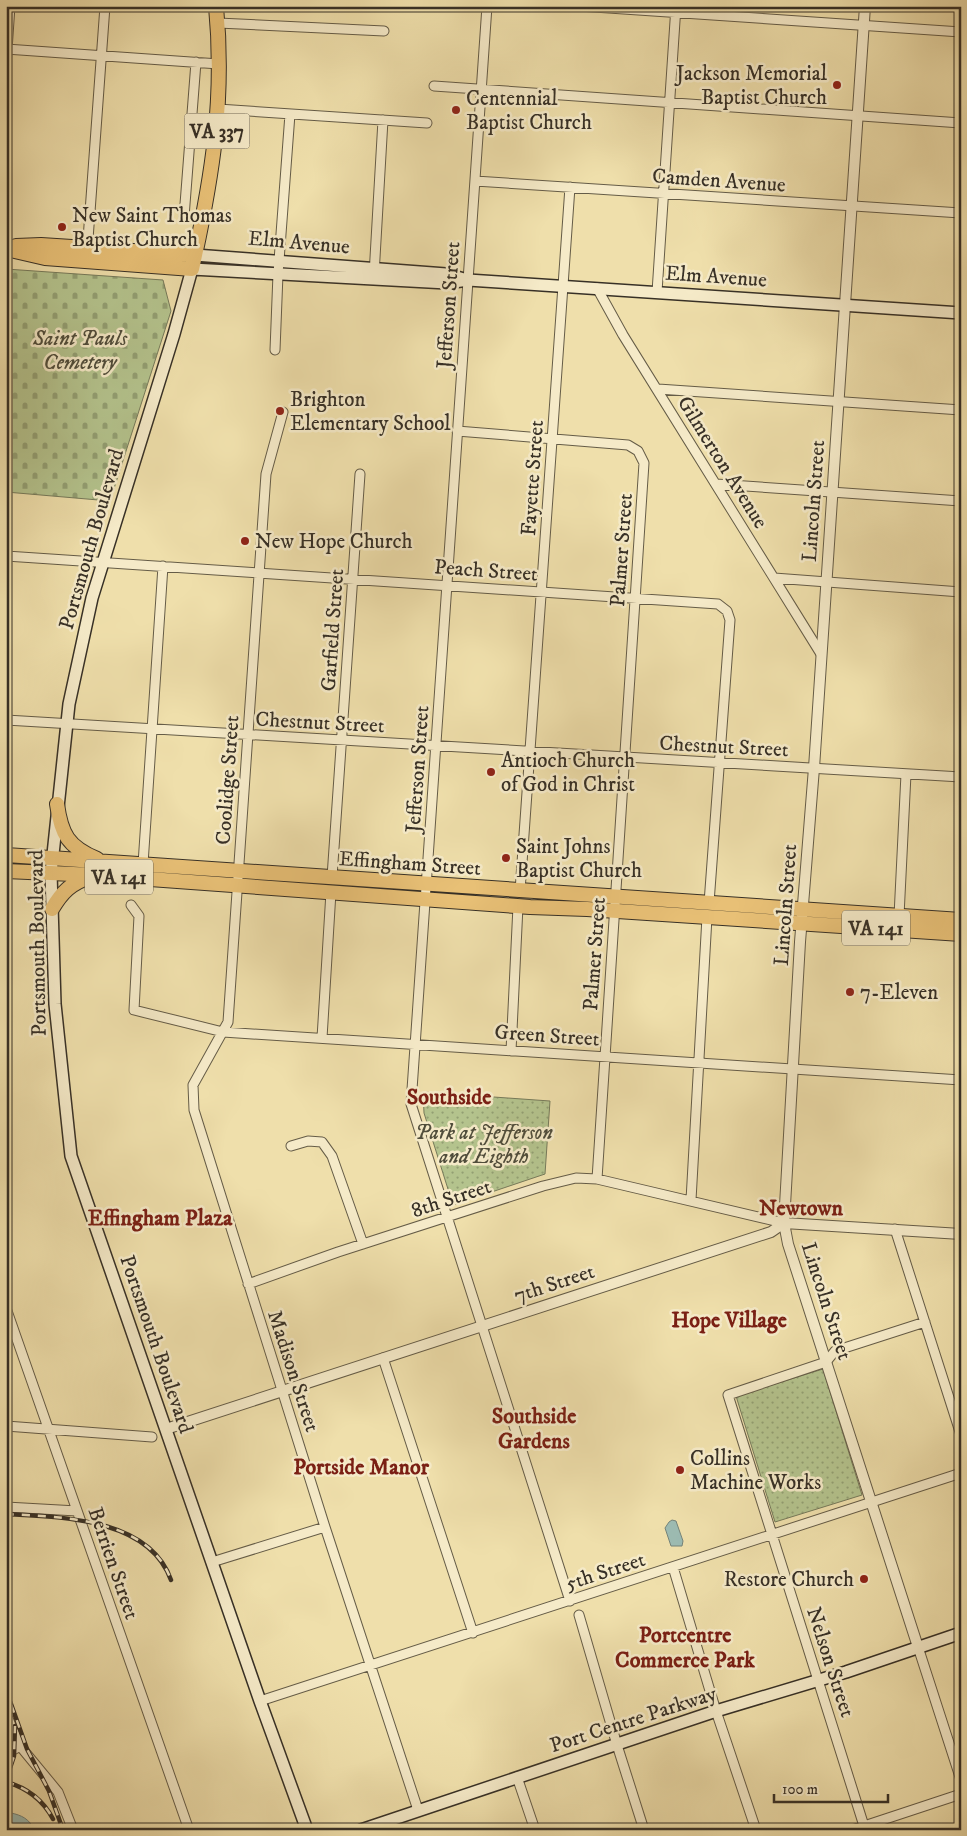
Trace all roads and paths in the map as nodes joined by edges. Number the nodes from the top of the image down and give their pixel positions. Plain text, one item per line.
1 (10, 6) edge
2 (104, 6) edge
3 (216, 6) edge
4 (487, 6) edge
5 (579, 6) edge
6 (865, 6) edge
7 (675, 10) edge
8 (218, 23) junction
9 (864, 25) junction
10 (384, 31) dead end
11 (961, 32) edge
12 (7, 49) edge
13 (101, 55) junction
14 (196, 62) junction
15 (219, 64) junction
16 (6, 65) edge
17 (434, 86) dead end
18 (481, 90) junction
19 (669, 103) junction
20 (218, 108) junction
21 (290, 114) junction
22 (858, 116) junction
23 (383, 120) junction
24 (427, 123) dead end
25 (961, 123) edge
26 (475, 181) junction
27 (570, 187) junction
28 (663, 193) junction
29 (852, 206) junction
30 (961, 213) edge
31 (184, 216) dead end
32 (6, 248) edge
33 (87, 254) junction
34 (195, 254) junction
35 (280, 260) junction
36 (192, 269) junction
37 (374, 273) junction
38 (278, 274) junction
39 (468, 280) junction
40 (562, 286) junction
41 (597, 288) junction
42 (657, 292) junction
43 (845, 305) junction
44 (961, 313) edge
45 (275, 350) dead end
46 (658, 389) junction
47 (838, 402) junction
48 (961, 410) edge
49 (283, 412) dead end
50 (457, 431) junction
51 (552, 439) junction
52 (360, 474) dead end
53 (716, 484) junction
54 (832, 493) junction
55 (961, 501) edge
56 (6, 556) edge
57 (103, 562) junction
58 (163, 566) junction
59 (259, 572) junction
60 (774, 578) junction
61 (352, 579) junction
62 (826, 582) junction
63 (447, 585) junction
64 (542, 592) junction
65 (961, 592) edge
66 (636, 598) junction
67 (821, 654) junction
68 (6, 720) edge
69 (66, 724) junction
70 (152, 729) junction
71 (248, 735) junction
72 (342, 740) junction
73 (436, 746) junction
74 (530, 752) junction
75 (625, 757) junction
76 (719, 763) junction
77 (814, 768) junction
78 (906, 774) junction
79 (961, 777) edge
80 (57, 804) junction
81 (6, 850) edge
82 (6, 855) edge
83 (33, 857) junction
84 (52, 859) junction
85 (107, 863) junction
86 (143, 864) junction
87 (239, 870) junction
88 (6, 871) edge
89 (51, 873) junction
90 (95, 875) junction
91 (332, 877) junction
92 (426, 884) junction
93 (238, 886) junction
94 (520, 891) junction
95 (331, 892) junction
96 (425, 899) junction
97 (615, 904) junction
98 (131, 905) dead end
99 (518, 906) junction
100 (52, 909) junction
101 (708, 910) junction
102 (803, 916) junction
103 (899, 916) junction
104 (961, 920) edge
105 (961, 934) edge
106 (223, 1032) junction
107 (322, 1038) junction
108 (416, 1044) junction
109 (511, 1050) junction
110 (604, 1057) junction
111 (699, 1063) junction
112 (793, 1069) junction
113 (961, 1080) edge
114 (291, 1146) dead end
115 (597, 1178) junction
116 (691, 1200) junction
117 (448, 1217) junction
118 (784, 1223) junction
119 (895, 1229) junction
120 (961, 1234) edge
121 (364, 1244) junction
122 (248, 1284) junction
123 (6, 1308) edge
124 (925, 1322) junction
125 (483, 1326) junction
126 (383, 1358) junction
127 (826, 1362) junction
128 (283, 1391) junction
129 (6, 1426) edge
130 (48, 1429) junction
131 (166, 1429) junction
132 (961, 1435) edge
133 (152, 1437) dead end
134 (961, 1473) edge
135 (871, 1502) junction
136 (6, 1507) edge
137 (78, 1511) junction
138 (325, 1528) junction
139 (772, 1535) junction
140 (212, 1562) junction
141 (672, 1567) junction
142 (570, 1601) junction
143 (579, 1616) dead end
144 (473, 1633) junction
145 (961, 1633) edge
146 (918, 1647) junction
147 (370, 1666) junction
148 (818, 1679) junction
149 (260, 1701) junction
150 (716, 1711) junction
151 (6, 1714) edge
152 (617, 1745) junction
153 (20, 1746) junction
154 (6, 1754) edge
155 (517, 1777) junction
156 (961, 1780) edge
157 (961, 1794) edge
158 (418, 1810) junction
159 (864, 1826) junction
160 (71, 1827) edge
161 (189, 1830) edge
162 (307, 1830) edge
163 (361, 1830) edge
164 (535, 1830) edge
165 (644, 1830) edge
166 (756, 1830) edge
167 (852, 1830) edge

1 - 12 street
2 - 13 street
3 - 8 main road, Portsmouth Boulevard / VA 337
4 - 18 street, Jefferson Street
5 - 7 street
6 - 9 street, Lincoln Street
7 - 9 street
7 - 19 street
8 - 10 street
8 - 15 main road, Portsmouth Boulevard / VA 337
9 - 11 street
9 - 22 street, Lincoln Street
12 - 13 street
12 - 16 street
13 - 14 street
13 - 33 street
14 - 15 street
14 - 31 street
15 - 20 main road, Portsmouth Boulevard / VA 337
17 - 18 street
18 - 19 street
18 - 26 street, Jefferson Street
19 - 22 street
19 - 28 street
20 - 21 street
20 - 34 main road, Portsmouth Boulevard / VA 337
21 - 23 street
21 - 35 street
22 - 25 street
22 - 29 street, Lincoln Street
23 - 24 street
23 - 37 street
26 - 27 street, Camden Avenue
26 - 39 street, Jefferson Street
27 - 28 street, Camden Avenue
27 - 40 street, Fayette Street
28 - 29 street, Camden Avenue
28 - 42 street
29 - 30 street, Camden Avenue
29 - 43 street, Lincoln Street
32 - 33 main road, Elm Avenue
33 - 34 main road, Elm Avenue
33 - 36 main road, Elm Avenue
34 - 35 main road, Elm Avenue
34 - 36 main road, Portsmouth Boulevard / VA 337
35 - 37 main road, Elm Avenue
35 - 38 street
36 - 38 main road, Elm Avenue
36 - 57 main road, Portsmouth Boulevard
37 - 38 main road, Elm Avenue
37 - 39 main road, Elm Avenue
38 - 45 street
39 - 40 main road, Elm Avenue
39 - 50 street, Jefferson Street
40 - 41 main road, Elm Avenue
40 - 51 street, Fayette Street
41 - 42 main road, Elm Avenue
41 - 46 street, Gilmerton Avenue
42 - 43 main road, Elm Avenue
43 - 44 main road, Elm Avenue
43 - 47 street, Lincoln Street
46 - 47 street
46 - 53 street, Gilmerton Avenue
47 - 48 street
47 - 54 street, Lincoln Street
49 - 59 street, Coolidge Street
50 - 51 street
50 - 63 street, Jefferson Street
51 - 64 street, Fayette Street
51 - 66 street, Palmer Street
52 - 61 street, Garfield Street
53 - 54 street
53 - 60 street, Gilmerton Avenue
54 - 55 street
54 - 62 street, Lincoln Street
56 - 57 street, Peach Street
57 - 58 street, Peach Street
57 - 69 main road, Portsmouth Boulevard
58 - 59 street, Peach Street
58 - 70 street
59 - 61 street, Peach Street
59 - 71 street, Coolidge Street
60 - 62 street
60 - 67 street, Gilmerton Avenue
61 - 63 street, Peach Street
61 - 72 street, Garfield Street
62 - 65 street
62 - 67 street, Lincoln Street
63 - 64 street, Peach Street
63 - 73 street, Jefferson Street
64 - 66 street, Peach Street
64 - 74 street, Fayette Street
66 - 75 street, Palmer Street
66 - 76 street, Peach Street
67 - 77 street, Lincoln Street
68 - 69 street, Chestnut Street
69 - 70 street, Chestnut Street
69 - 80 main road, Portsmouth Boulevard
70 - 71 street, Chestnut Street
70 - 86 street
71 - 72 street, Chestnut Street
71 - 87 street, Coolidge Street
72 - 73 street, Chestnut Street
72 - 91 street, Garfield Street
73 - 74 street, Chestnut Street
73 - 92 street, Jefferson Street
74 - 75 street, Chestnut Street
74 - 94 street, Fayette Street
75 - 76 street, Chestnut Street
75 - 97 street, Palmer Street
76 - 77 street, Chestnut Street
76 - 101 street
77 - 78 street, Chestnut Street
77 - 102 street, Lincoln Street
78 - 79 street, Chestnut Street
78 - 103 street
80 - 84 main road, Portsmouth Boulevard
80 - 85 main road
81 - 83 main road
82 - 83 main road, Effingham Street / VA 141
83 - 84 main road, Effingham Street / VA 141
84 - 85 main road, Effingham Street / VA 141
84 - 89 main road, Portsmouth Boulevard
85 - 86 main road, Effingham Street / VA 141
86 - 87 main road, Effingham Street / VA 141
87 - 91 main road, Effingham Street / VA 141
87 - 93 street, Coolidge Street
88 - 89 main road, Effingham Street / VA 141
89 - 90 main road, Effingham Street / VA 141
89 - 100 main road, Portsmouth Boulevard
90 - 93 main road, Effingham Street / VA 141
90 - 100 main road
91 - 92 main road, Effingham Street / VA 141
92 - 94 main road, Effingham Street / VA 141
92 - 96 street, Jefferson Street
93 - 95 main road, Effingham Street / VA 141
93 - 106 street, Coolidge Street
94 - 97 main road, Effingham Street / VA 141
95 - 96 main road, Effingham Street / VA 141
95 - 107 street
96 - 99 main road, Effingham Street / VA 141
96 - 108 street, Jefferson Street
97 - 99 main road, Effingham Street / VA 141
97 - 101 main road, Effingham Street / VA 141
97 - 110 street, Palmer Street
98 - 106 street, Green Street
99 - 109 street
100 - 131 main road, Portsmouth Boulevard
101 - 102 main road, Effingham Street / VA 141
101 - 111 street
102 - 103 main road, Effingham Street / VA 141
102 - 105 main road, Effingham Street / VA 141
102 - 112 street, Lincoln Street
103 - 104 main road, Effingham Street / VA 141
106 - 107 street, Green Street
106 - 122 street, Madison Street
107 - 108 street, Green Street
108 - 109 street, Green Street
108 - 117 street, Jefferson Street
109 - 110 street, Green Street
110 - 111 street, Green Street
110 - 115 street, Palmer Street
111 - 112 street, Green Street
111 - 116 street
112 - 113 street, Green Street
112 - 118 street, Lincoln Street
114 - 121 street
115 - 116 street, 8th Street
115 - 117 street, 8th Street
116 - 118 street, 8th Street
117 - 121 street, 8th Street
117 - 125 street, Jefferson Street
118 - 119 street
118 - 125 street, 7th Street
118 - 127 street, Lincoln Street
119 - 120 street
119 - 124 street
121 - 122 street, 8th Street
122 - 128 street, Madison Street
123 - 130 street, Berrien Street
124 - 127 street
124 - 132 street
125 - 126 street, 7th Street
125 - 142 street, Jefferson Street
126 - 128 street, 7th Street
126 - 144 street
127 - 135 street, Lincoln Street
127 - 139 street, Nelson Street
128 - 131 street, 7th Street
128 - 138 street, Madison Street
129 - 130 street
130 - 133 street
130 - 137 street, Berrien Street
131 - 140 main road, Portsmouth Boulevard
134 - 135 street, 5th Street
135 - 139 street, 5th Street
135 - 146 street, Lincoln Street
136 - 137 street
137 - 161 street, Berrien Street
138 - 140 street
138 - 147 street, Madison Street
139 - 141 street, 5th Street
139 - 148 street, Nelson Street
140 - 149 main road, Portsmouth Boulevard
141 - 142 street, 5th Street
141 - 150 street
142 - 144 street, 5th Street
143 - 152 street
144 - 147 street, 5th Street
145 - 146 main road, Port Centre Parkway
146 - 148 main road, Port Centre Parkway
146 - 156 street, Lincoln Street
147 - 149 street, 5th Street
147 - 158 street, Madison Street
148 - 150 main road, Port Centre Parkway
148 - 159 street, Nelson Street
149 - 162 main road, Portsmouth Boulevard
150 - 152 main road, Port Centre Parkway
150 - 166 street
151 - 153 street
152 - 155 main road, Port Centre Parkway
152 - 165 street
153 - 154 street
153 - 160 street
155 - 158 main road, Port Centre Parkway
155 - 164 street
157 - 159 street
158 - 163 main road, Port Centre Parkway
159 - 167 street

